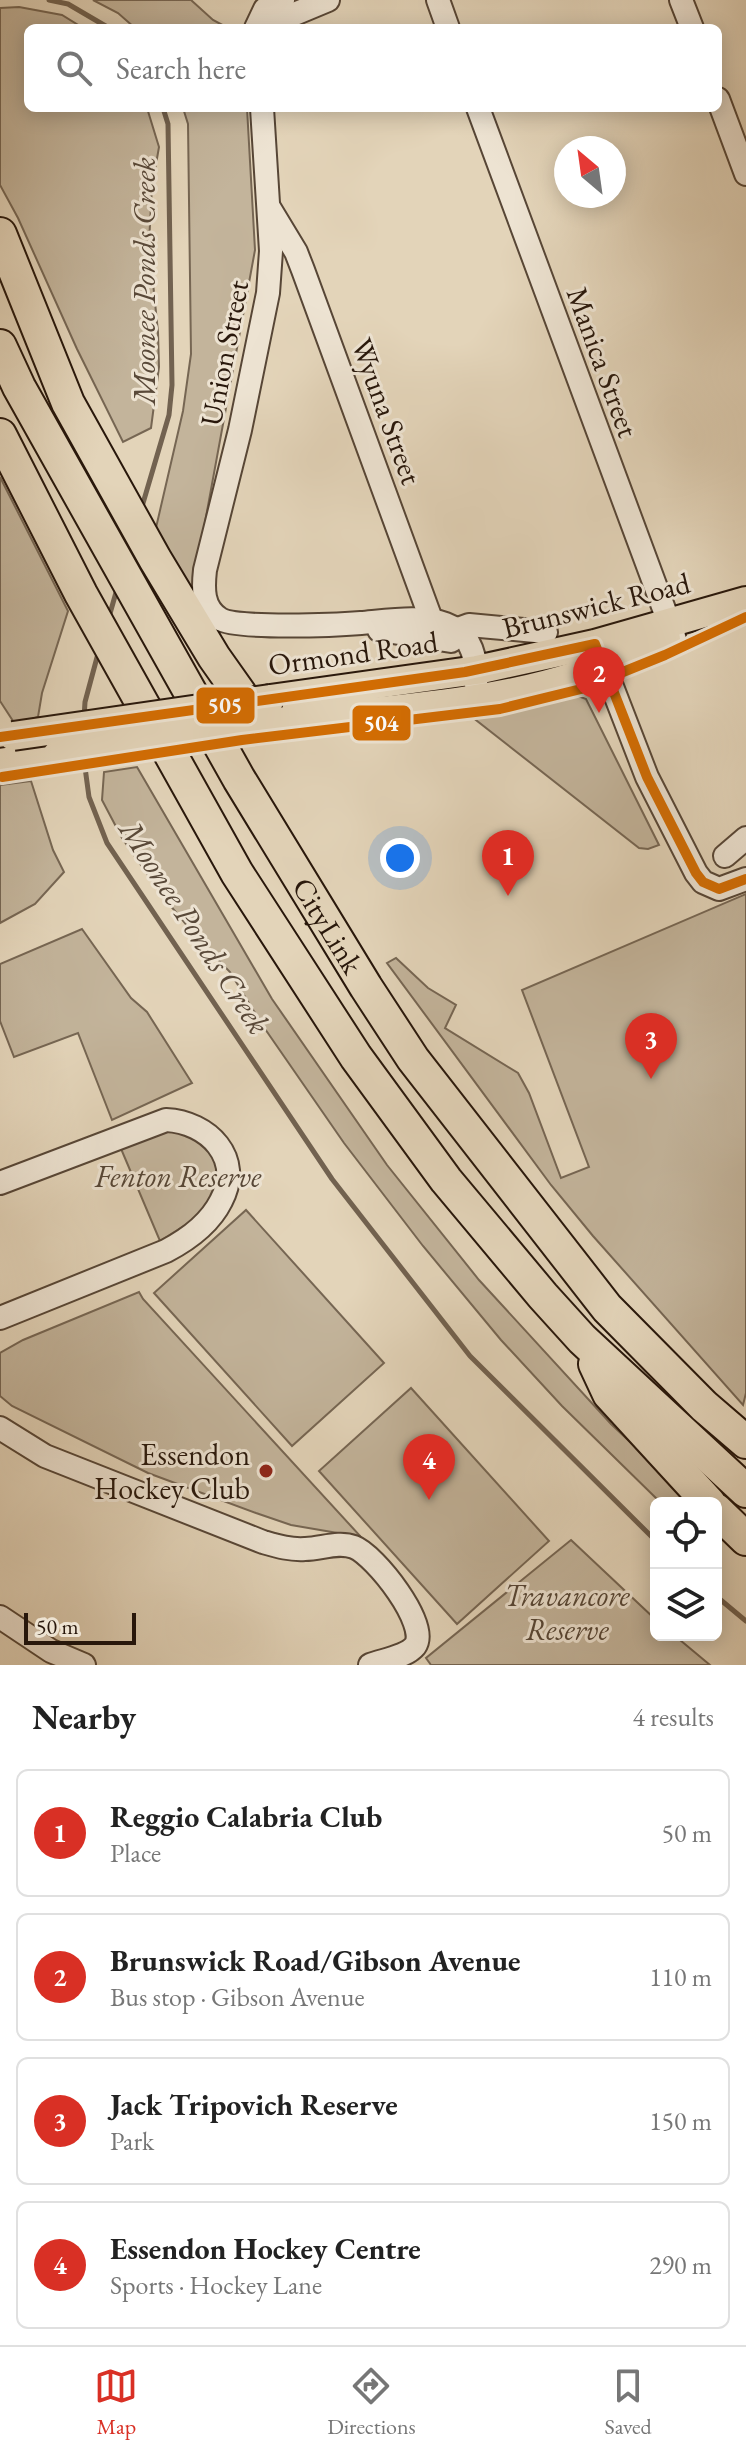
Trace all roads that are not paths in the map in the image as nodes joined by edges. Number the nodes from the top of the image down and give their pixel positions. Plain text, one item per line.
1 (328, 0) edge
2 (438, 0) edge
3 (681, 0) edge
4 (292, 4) edge
5 (258, 24) edge
6 (277, 24) edge
7 (447, 24) edge
8 (690, 24) edge
9 (722, 110) edge
10 (262, 112) edge
11 (479, 112) edge
12 (746, 174) edge
13 (269, 207) junction
14 (0, 234) edge
15 (0, 346) edge
16 (0, 435) edge
17 (738, 603) edge
18 (207, 604) joint
19 (671, 628) junction
20 (444, 629) junction
21 (546, 632) dead end
22 (599, 655) junction
23 (478, 683) junction
24 (245, 712) junction
25 (6, 753) edge
26 (746, 838) edge
27 (725, 856) dead end
28 (746, 879) edge
29 (0, 1183) edge
30 (0, 1318) edge
31 (582, 1339) junction
32 (0, 1428) edge
33 (746, 1442) edge
34 (746, 1491) edge
35 (703, 1497) edge
36 (722, 1516) edge
37 (746, 1539) edge
38 (0, 1617) edge
39 (380, 1661) edge
40 (84, 1665) edge

1 - 4 street
2 - 7 street
3 - 8 street
4 - 5 street
4 - 6 street
9 - 12 street
10 - 13 street, Union Street
11 - 19 street, Manica Street
13 - 18 street, Union Street
13 - 20 street, Wyuna Street
14 - 24 highway
15 - 33 highway, CityLink
16 - 31 highway, CityLink
17 - 19 main road, Brunswick Road
18 - 20 street, Brunswick Road
19 - 22 main road, Brunswick Road
20 - 21 street, Brunswick Road
20 - 23 street, Brunswick Road
22 - 23 main road, Brunswick Road
22 - 28 street
23 - 24 main road, Ormond Road
24 - 25 main road, Ormond Road, bridge
26 - 27 street
29 - 30 street
31 - 34 highway, CityLink
31 - 35 highway
32 - 39 street
36 - 37 highway
38 - 40 street

